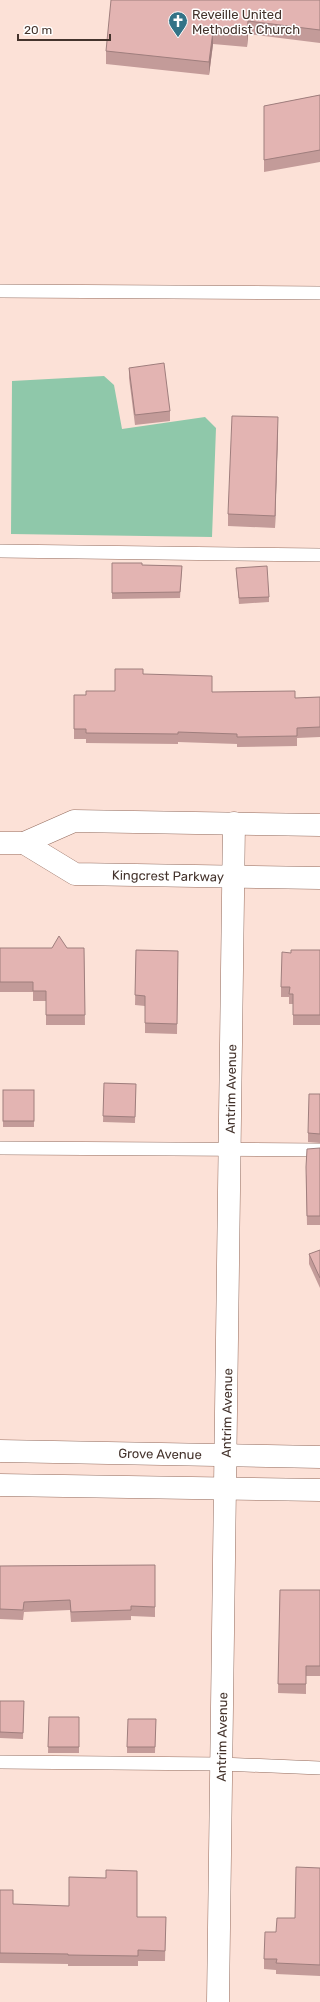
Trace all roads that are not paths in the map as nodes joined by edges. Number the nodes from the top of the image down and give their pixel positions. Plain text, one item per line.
1 (0, 291) edge
2 (320, 293) edge
3 (0, 551) edge
4 (320, 555) edge
5 (234, 823) junction
6 (320, 824) edge
7 (0, 843) edge
8 (24, 843) junction
9 (233, 877) junction
10 (320, 878) edge
11 (0, 1148) edge
12 (230, 1148) junction
13 (320, 1150) edge
14 (0, 1451) edge
15 (226, 1455) junction
16 (320, 1457) edge
17 (0, 1485) edge
18 (226, 1489) junction
19 (320, 1490) edge
20 (0, 1762) edge
21 (221, 1764) junction
22 (320, 1768) edge
23 (218, 2002) edge

1 - 2 lane
3 - 4 lane
5 - 6 street
5 - 8 street
5 - 9 street, Antrim Avenue
7 - 8 street
8 - 9 street, Kingcrest Parkway
9 - 10 street, Kingcrest Parkway
9 - 12 street, Antrim Avenue
11 - 12 lane
12 - 13 lane
12 - 15 street, Antrim Avenue
14 - 15 street, Grove Avenue
15 - 16 street, Grove Avenue
15 - 18 street, Antrim Avenue
17 - 18 street
18 - 19 street
18 - 21 street, Antrim Avenue
20 - 21 lane
21 - 22 lane
21 - 23 street, Antrim Avenue

